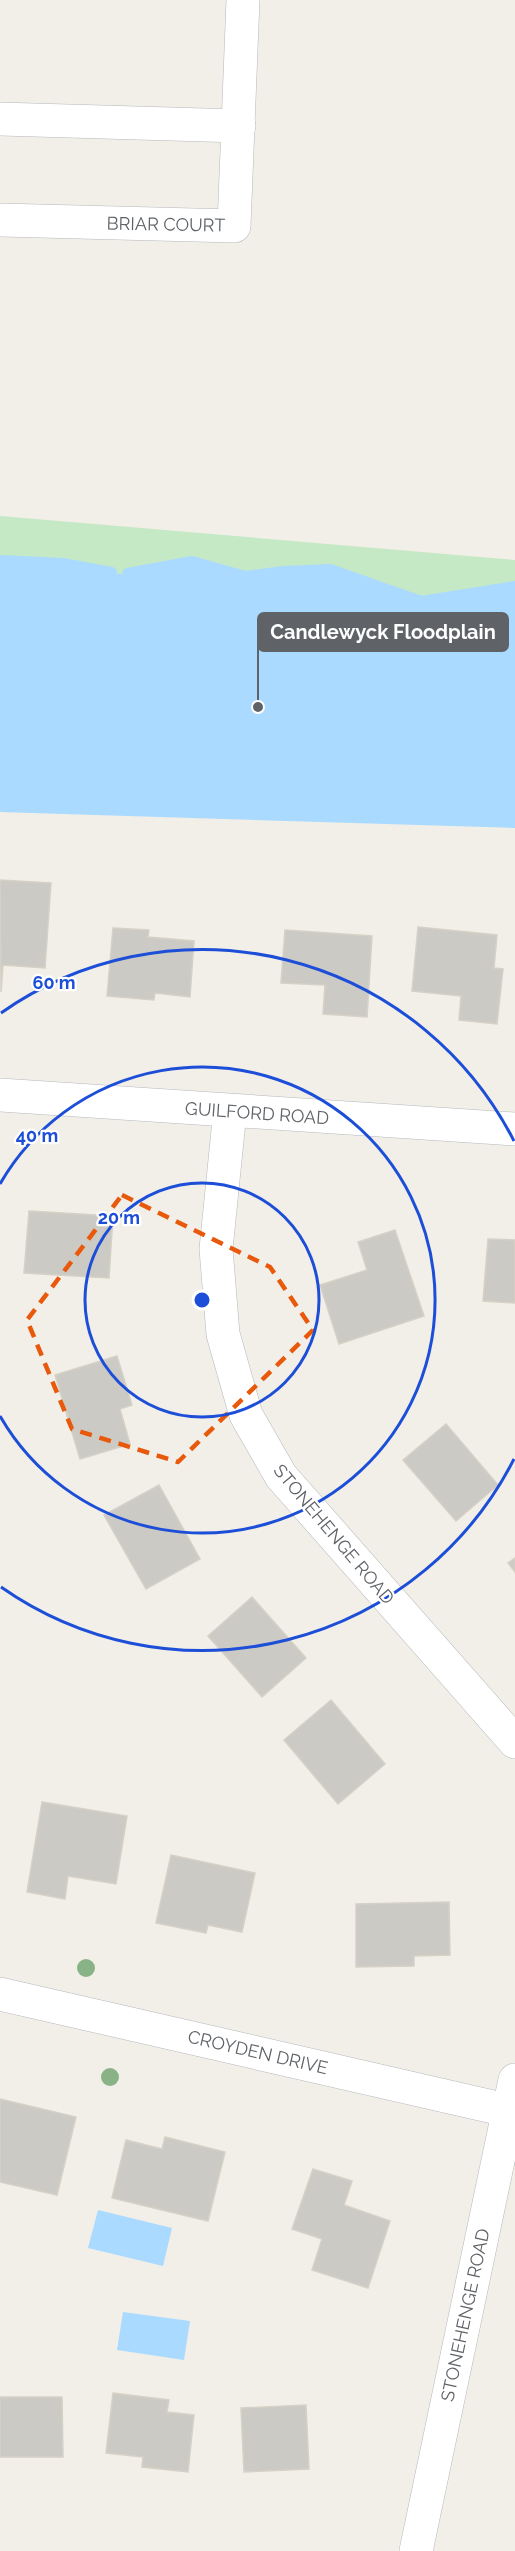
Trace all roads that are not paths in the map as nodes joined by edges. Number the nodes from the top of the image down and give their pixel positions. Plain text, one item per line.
1 (243, 0) edge
2 (0, 119) edge
3 (239, 126) junction
4 (0, 220) edge
5 (0, 1095) edge
6 (230, 1111) junction
7 (515, 1129) edge
8 (515, 1742) edge
9 (0, 1994) edge
10 (513, 2101) edge
11 (416, 2551) edge

1 - 3 street, BRIAR COURT
2 - 3 street
3 - 4 street, BRIAR COURT
5 - 6 street, GUILFORD ROAD
6 - 7 street, GUILFORD ROAD
6 - 8 street, STONEHENGE ROAD
9 - 10 street, CROYDEN DRIVE
10 - 11 street, STONEHENGE ROAD

